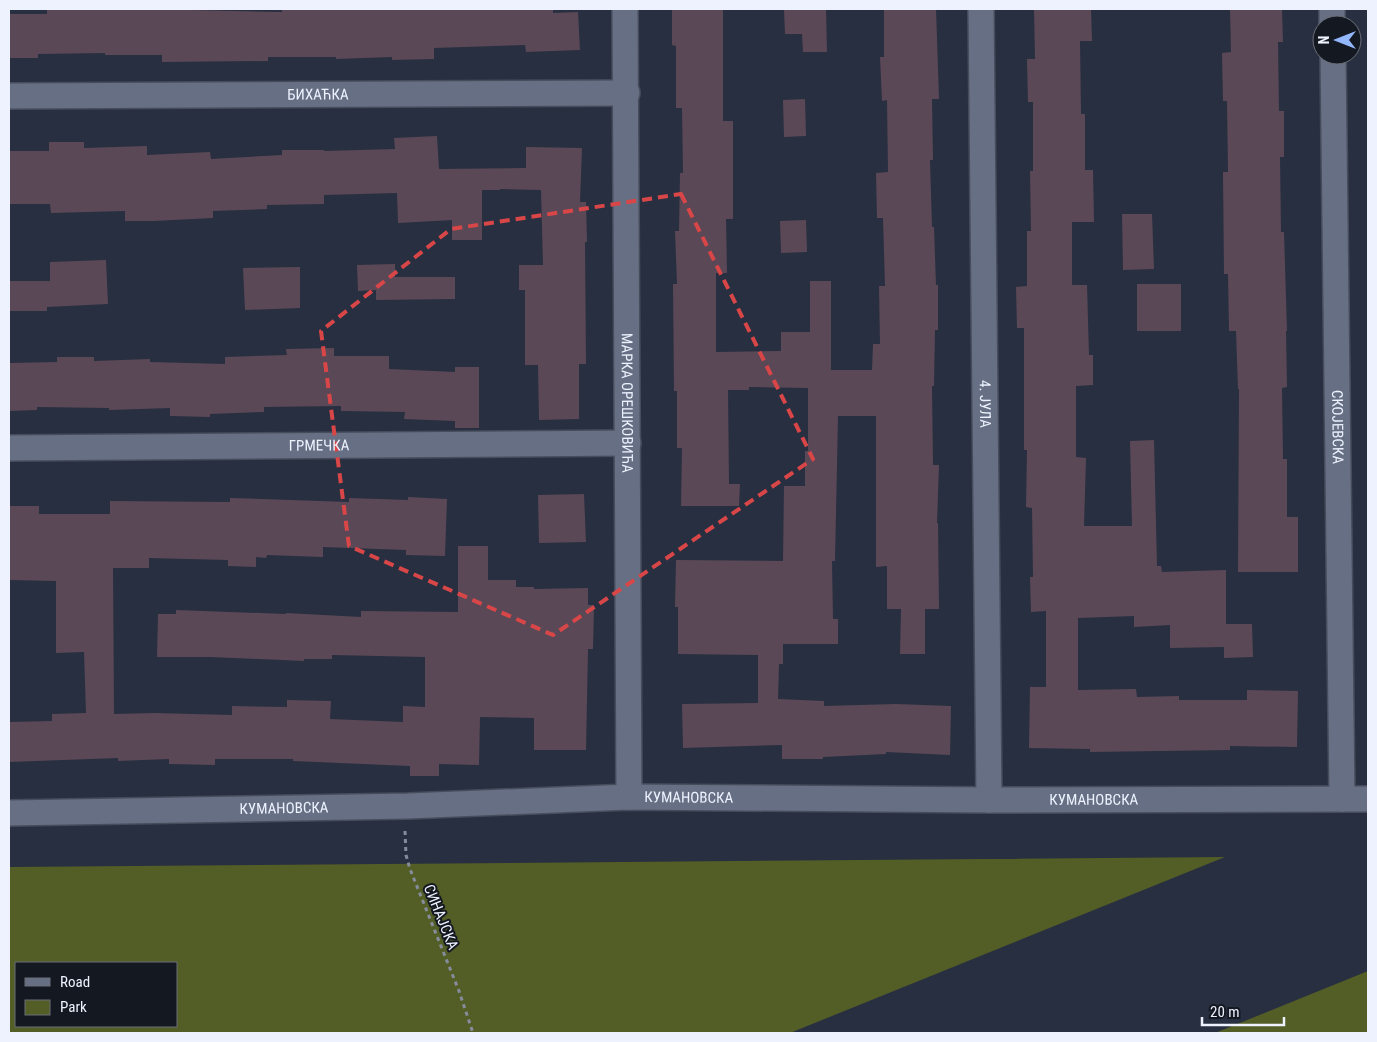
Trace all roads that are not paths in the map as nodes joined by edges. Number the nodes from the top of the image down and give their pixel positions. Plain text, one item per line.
1 (625, 9) edge
2 (981, 9) edge
3 (1333, 65) edge
4 (627, 93) junction
5 (9, 96) edge
6 (628, 443) junction
7 (9, 448) edge
8 (629, 797) junction
9 (1368, 799) edge
10 (989, 800) junction
11 (1342, 800) junction
12 (9, 813) edge

1 - 4 street, МАРКА ОРЕШКОВИЋА
2 - 10 street, 4. ЈУЛА
3 - 11 street, СКОЈЕВСКА
4 - 5 street, БИХАЋКА
4 - 6 street, МАРКА ОРЕШКОВИЋА
6 - 7 street, ГРМЕЧКА
6 - 8 street, МАРКА ОРЕШКОВИЋА
8 - 10 street, КУМАНОВСКА
8 - 12 street, КУМАНОВСКА
9 - 11 street, КУМАНОВСКА
10 - 11 street, КУМАНОВСКА

